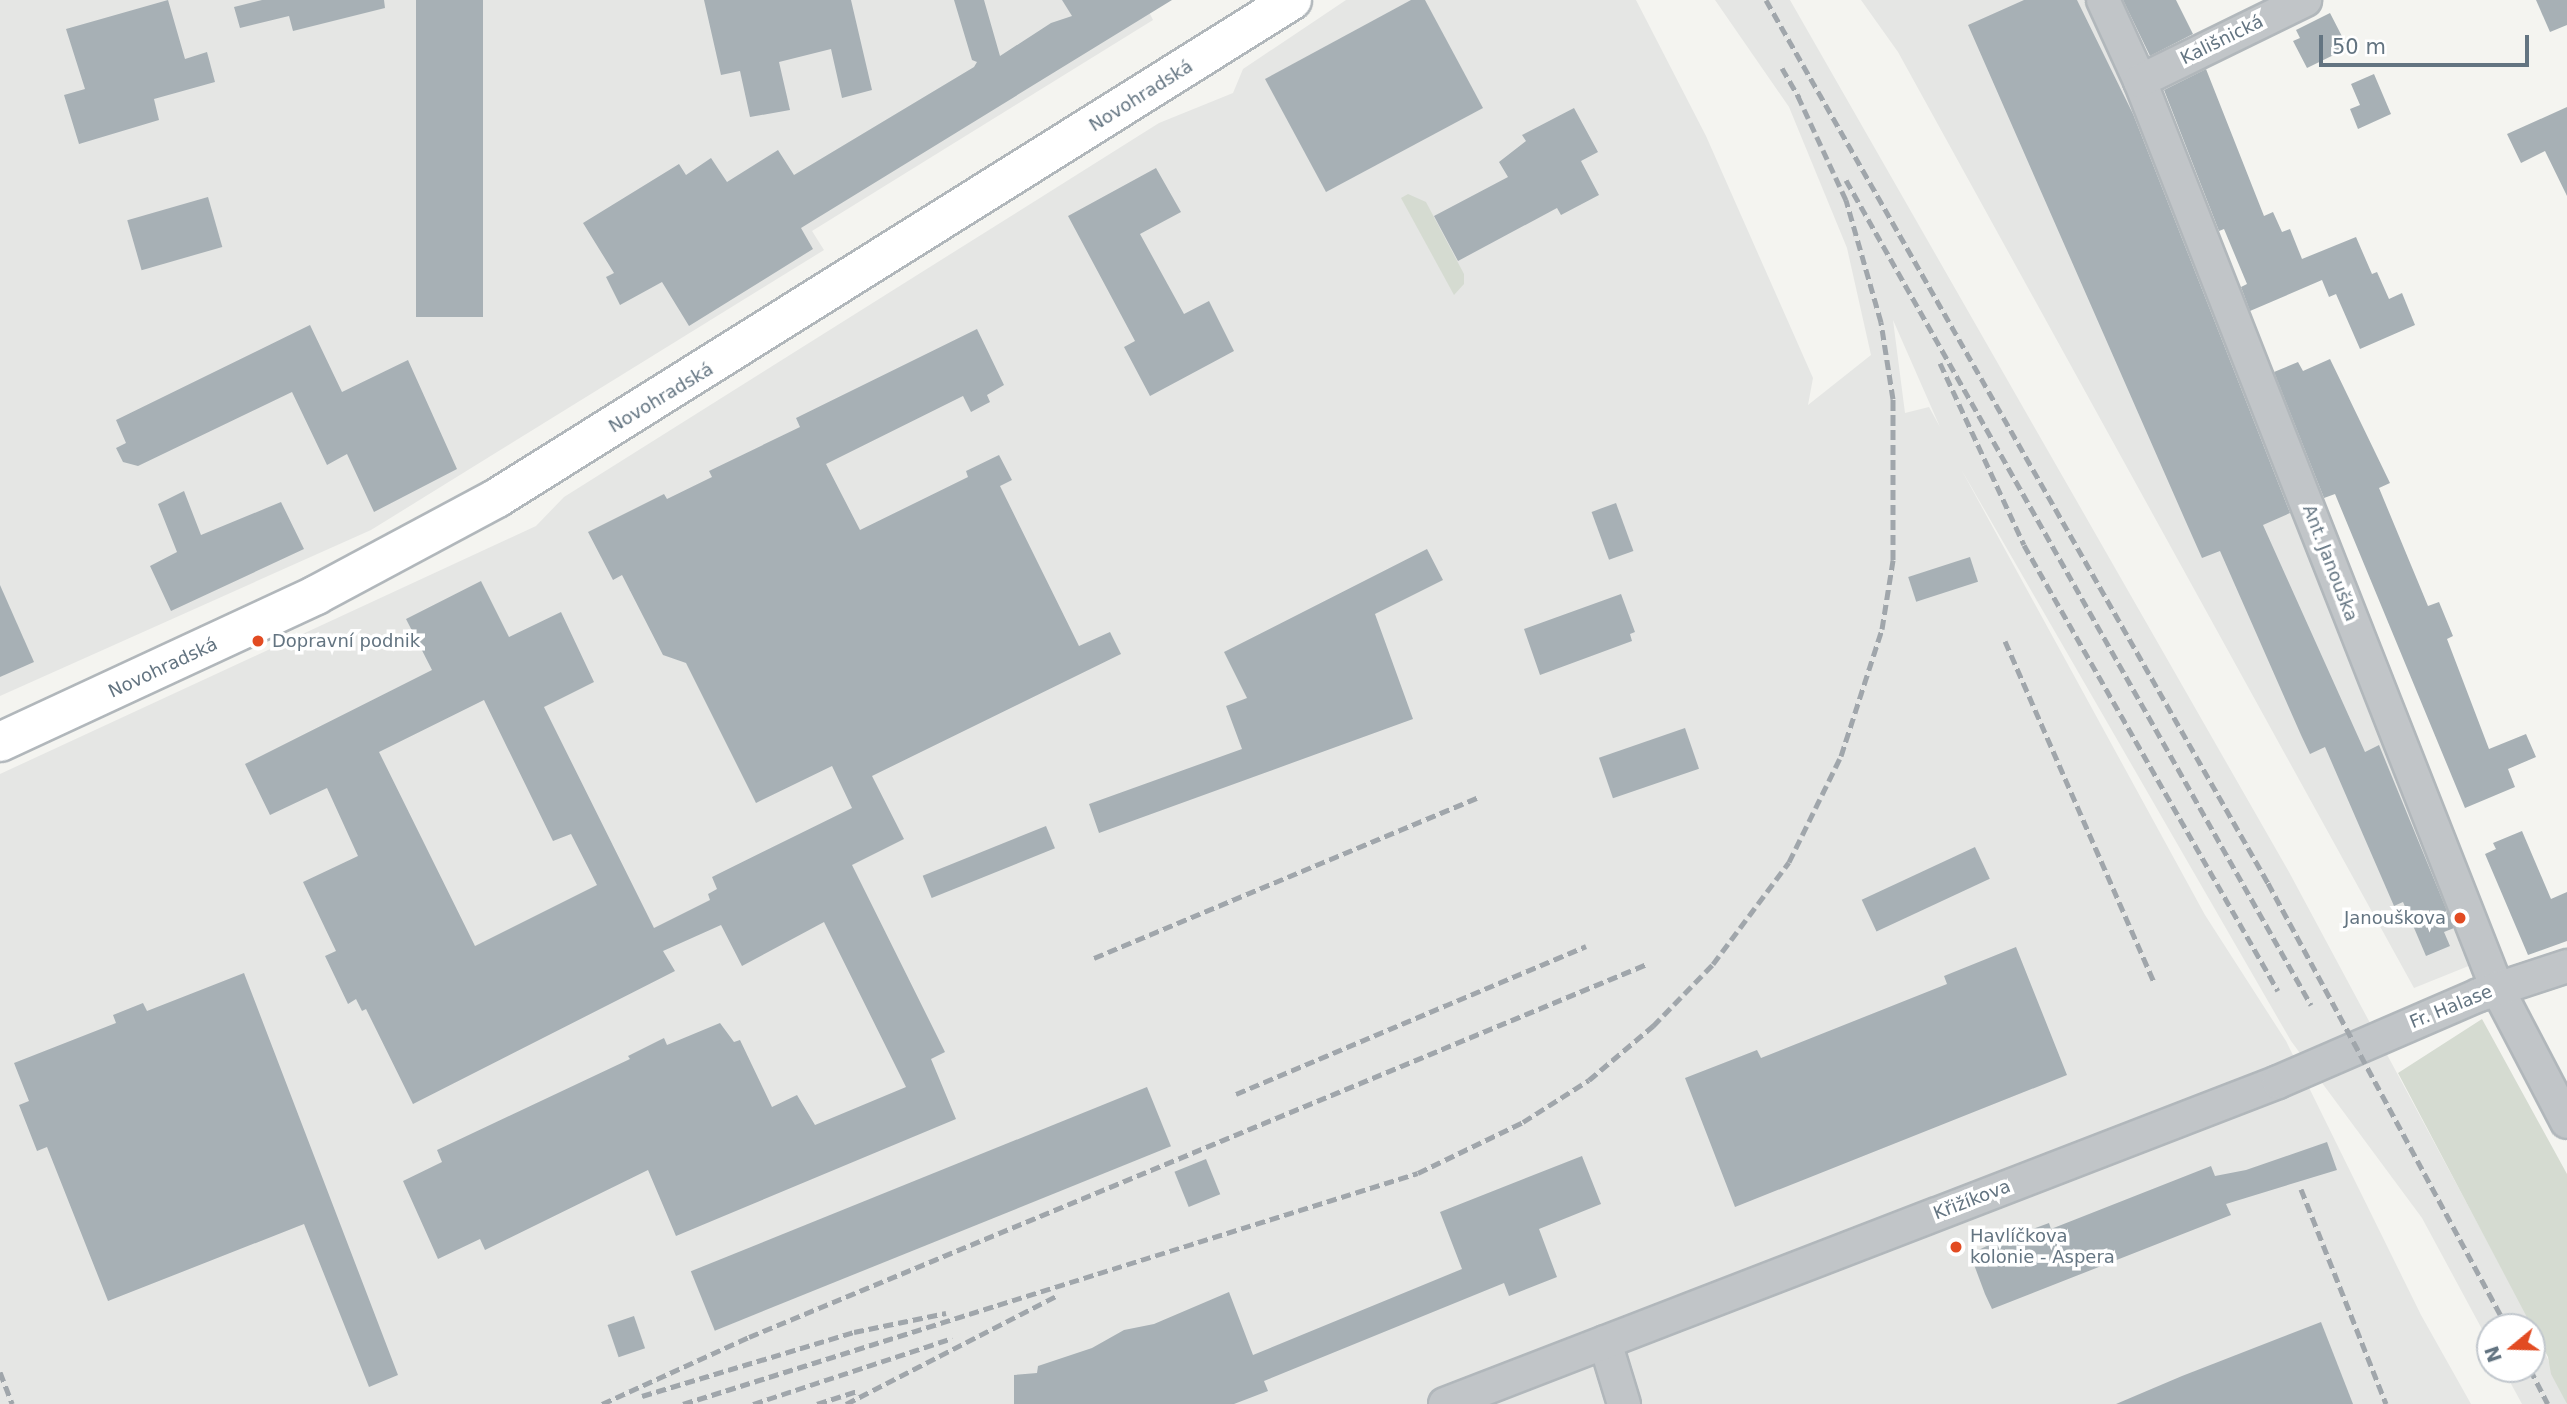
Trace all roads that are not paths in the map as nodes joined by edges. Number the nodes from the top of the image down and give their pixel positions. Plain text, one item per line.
1 (1292, 0) edge
2 (2103, 0) edge
3 (2305, 0) edge
4 (2140, 80) junction
5 (0, 741) edge
6 (2567, 966) edge
7 (2497, 988) junction
8 (2339, 1056) joint
9 (2567, 1122) edge
10 (1605, 1342) junction
11 (1445, 1404) edge
12 (1624, 1404) edge

1 - 5 main road, Novohradská
2 - 4 street, Ant. Janouška
3 - 4 street, Kališnická
4 - 7 street, Ant. Janouška
6 - 7 street, Fr. Halase
7 - 8 street, Fr. Halase
7 - 9 street, Ant. Janouška
8 - 10 street, Křižíkova
10 - 11 street, Křižíkova
10 - 12 street

